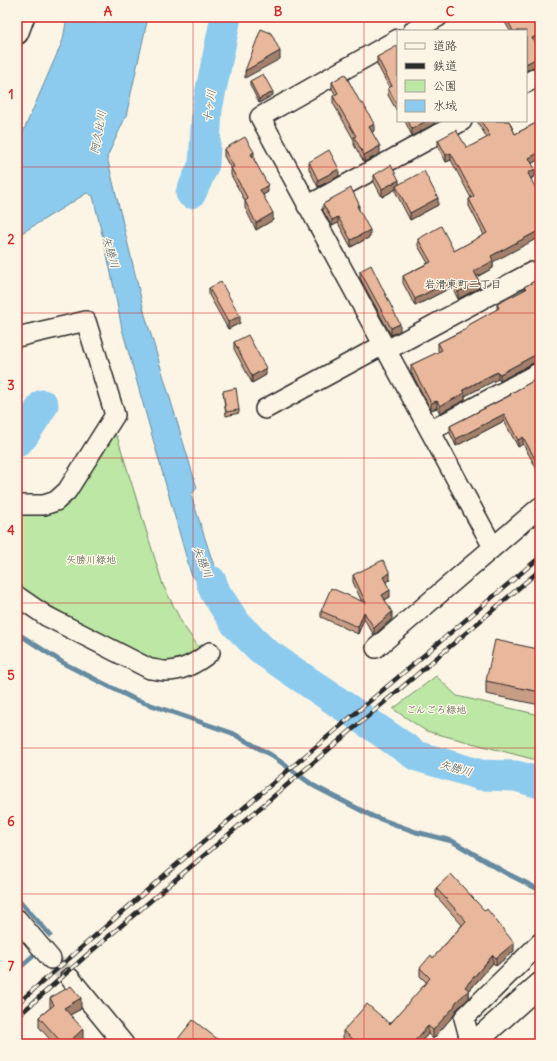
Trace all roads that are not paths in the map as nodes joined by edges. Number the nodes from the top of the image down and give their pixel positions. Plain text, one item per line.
1 (23, 17) edge
2 (438, 17) edge
3 (415, 30) edge
4 (17, 33) edge
5 (397, 40) edge
6 (540, 76) edge
7 (527, 82) edge
8 (460, 122) edge
9 (308, 206) junction
10 (532, 272) dead end
11 (17, 338) edge
12 (385, 348) junction
13 (540, 372) edge
14 (265, 409) dead end
15 (430, 431) junction
16 (17, 505) edge
17 (540, 507) edge
18 (493, 547) junction
19 (17, 596) edge
20 (376, 648) dead end
21 (210, 652) dead end
22 (17, 919) edge
23 (540, 943) edge
24 (51, 959) tunnel mouth
25 (70, 978) tunnel mouth
26 (540, 984) edge
27 (124, 1044) edge
28 (472, 1044) edge

1 - 4 main road
2 - 3 street
5 - 9 street
6 - 7 street
8 - 9 street
9 - 12 street
10 - 12 street
11 - 16 street
12 - 14 street
12 - 15 street
13 - 15 street
15 - 18 street
17 - 18 street
18 - 20 street
19 - 21 street
22 - 24 street
23 - 28 street
25 - 27 street
26 - 28 main road

